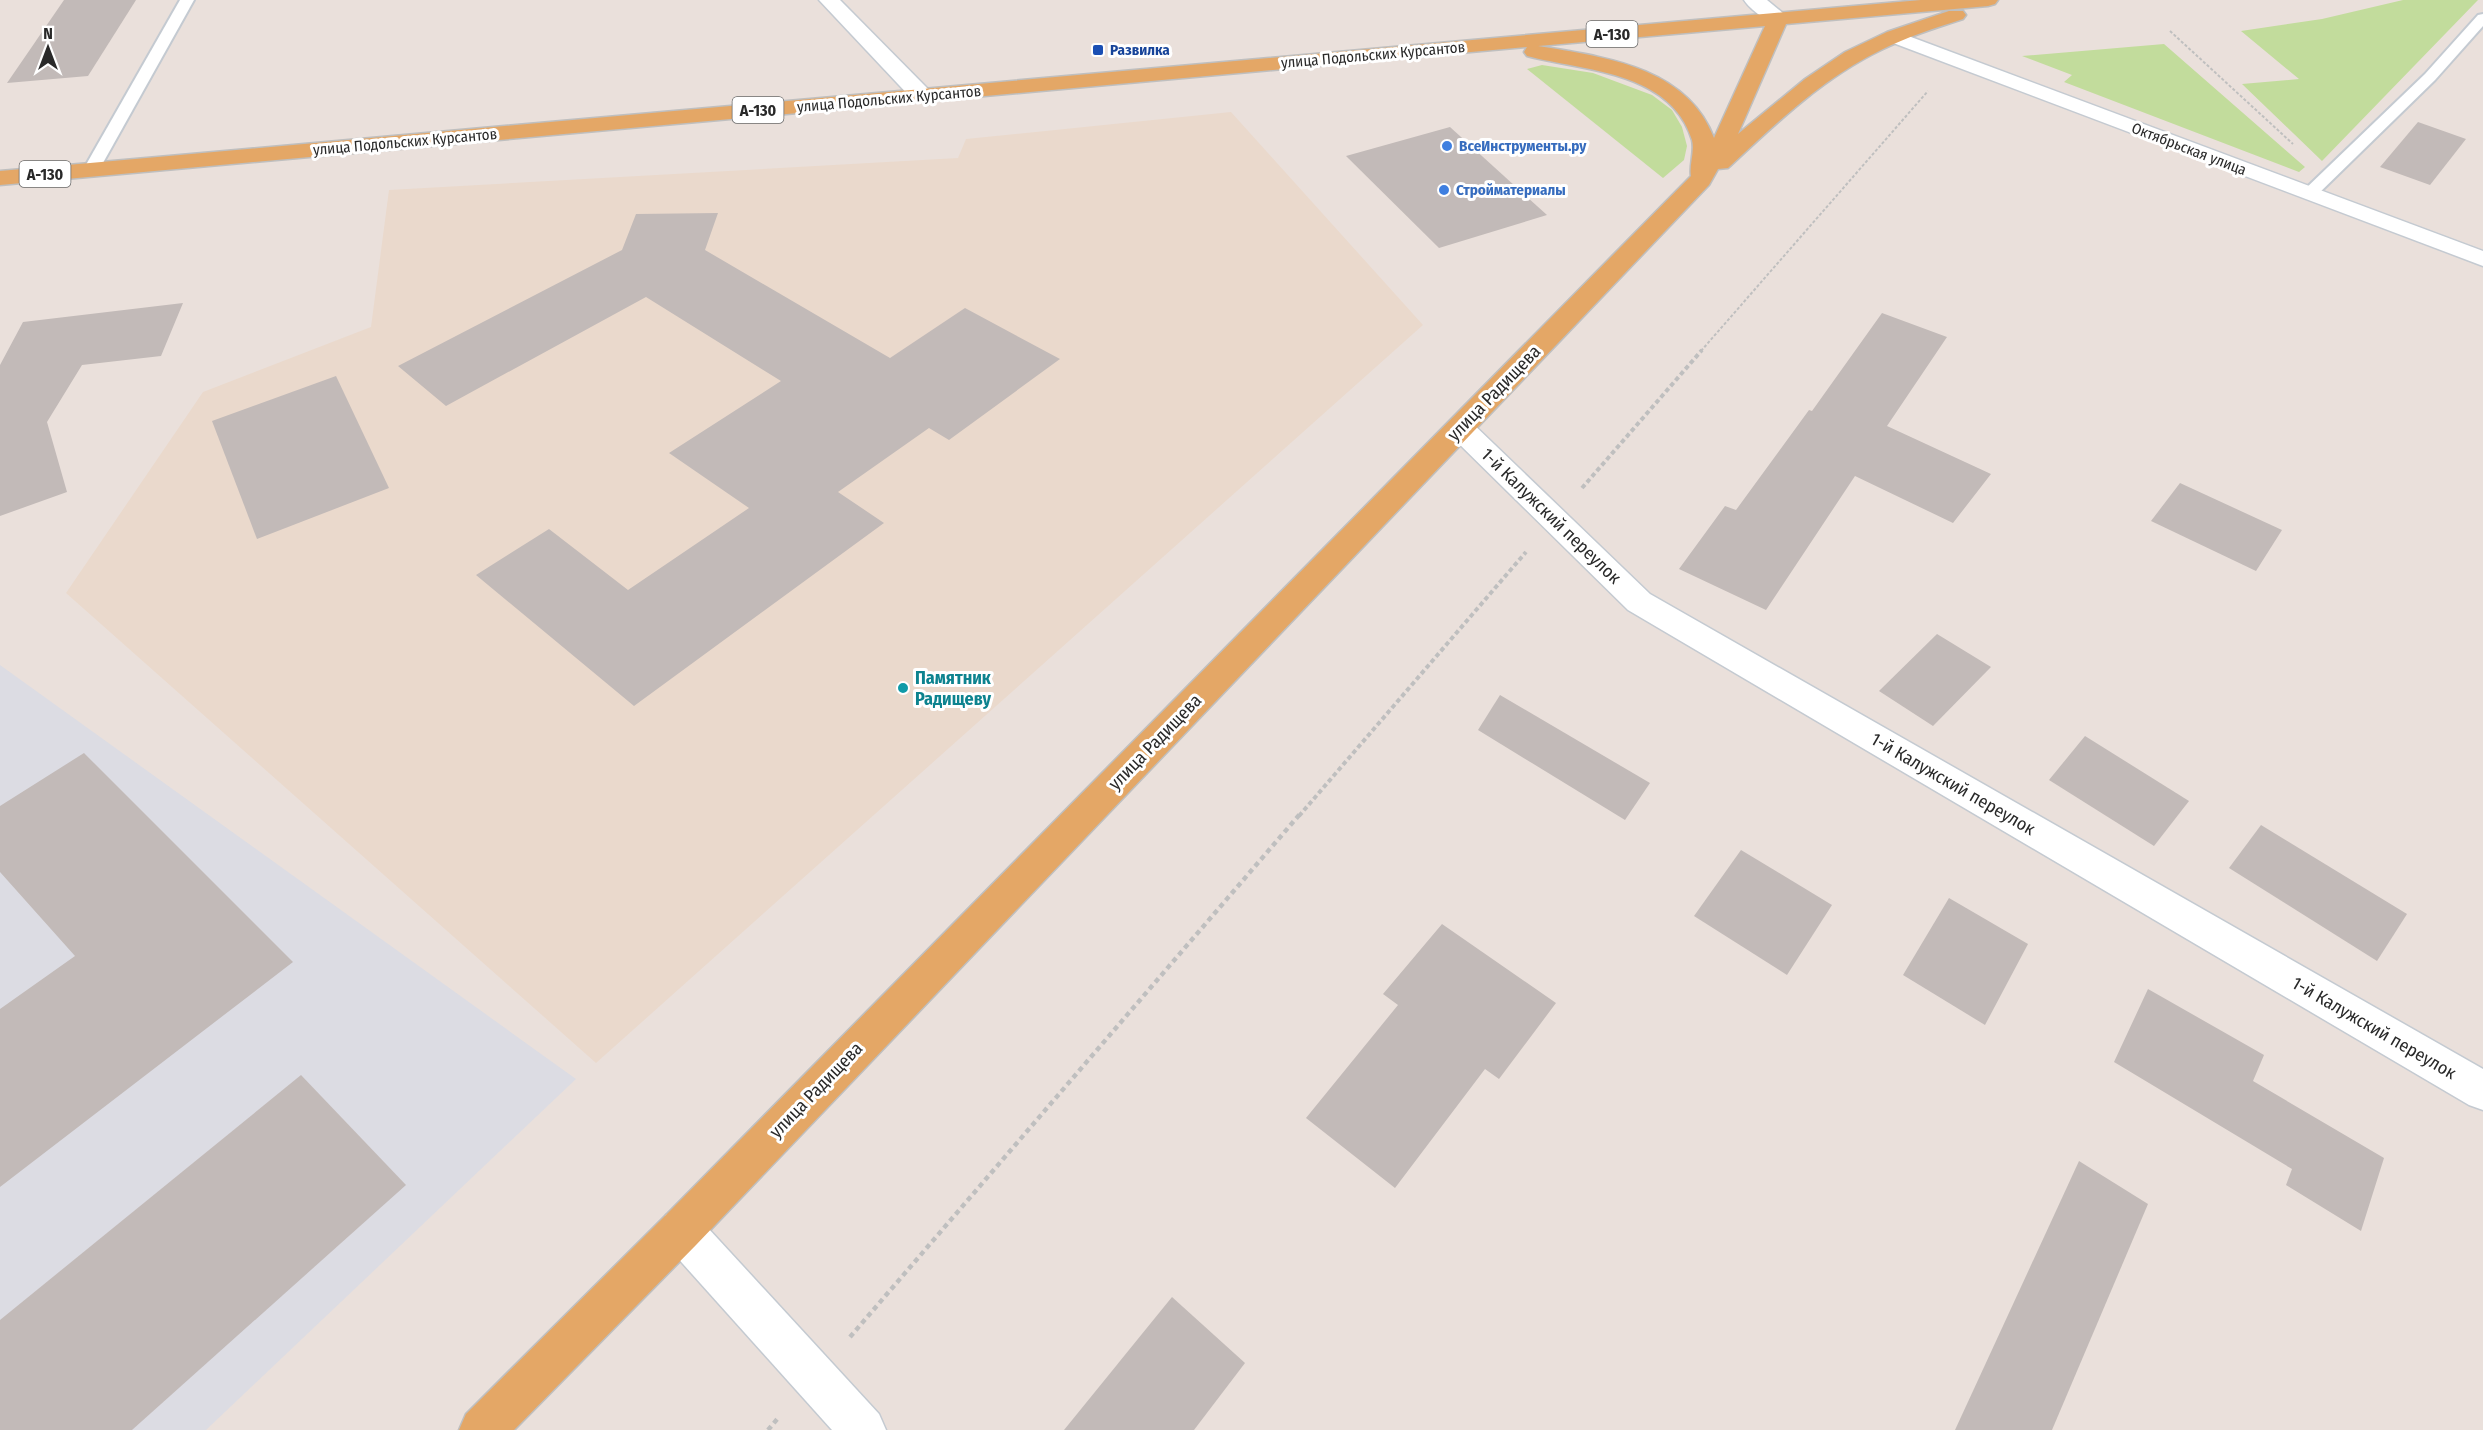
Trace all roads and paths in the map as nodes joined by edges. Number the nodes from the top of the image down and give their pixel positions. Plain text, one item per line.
1 (187, 0) edge
2 (829, 0) edge
3 (1754, 0) edge
4 (1988, 0) edge
5 (2002, 0) edge
6 (1779, 18) junction
7 (2483, 18) edge
8 (2170, 31) dead end
9 (1895, 37) junction
10 (1444, 49) junction
11 (1962, 63) junction
12 (922, 96) junction
13 (91, 170) junction
14 (2326, 177) junction
15 (0, 178) edge
16 (1701, 180) junction
17 (2309, 194) junction
18 (2483, 260) edge
19 (1461, 428) junction
20 (1554, 520) junction
21 (2483, 1091) edge
22 (681, 1230) junction
23 (815, 1377) junction
24 (482, 1430) edge
25 (768, 1430) edge
26 (863, 1430) edge

1 - 13 lane
2 - 12 street
3 - 6 street
4 - 6 main road, А-130
5 - 9 main road
6 - 10 main road, улица Подольских Курсантов / А-130
6 - 16 main road, улица Радищева
7 - 14 lane
8 - 14 path
9 - 11 street, Октябрьская улица
9 - 16 main road
10 - 12 main road, улица Подольских Курсантов / А-130
10 - 16 main road
11 - 17 street, Октябрьская улица
11 - 20 path
12 - 13 main road, улица Подольских Курсантов / А-130
13 - 15 main road, улица Подольских Курсантов / А-130
14 - 17 lane
16 - 19 main road, улица Радищева
17 - 18 street, Октябрьская улица
19 - 20 street, 1-й Калужский переулок
19 - 22 main road, улица Радищева
20 - 21 street, 1-й Калужский переулок
20 - 23 path
22 - 23 street
22 - 24 main road, улица Радищева
23 - 25 path
23 - 26 street

